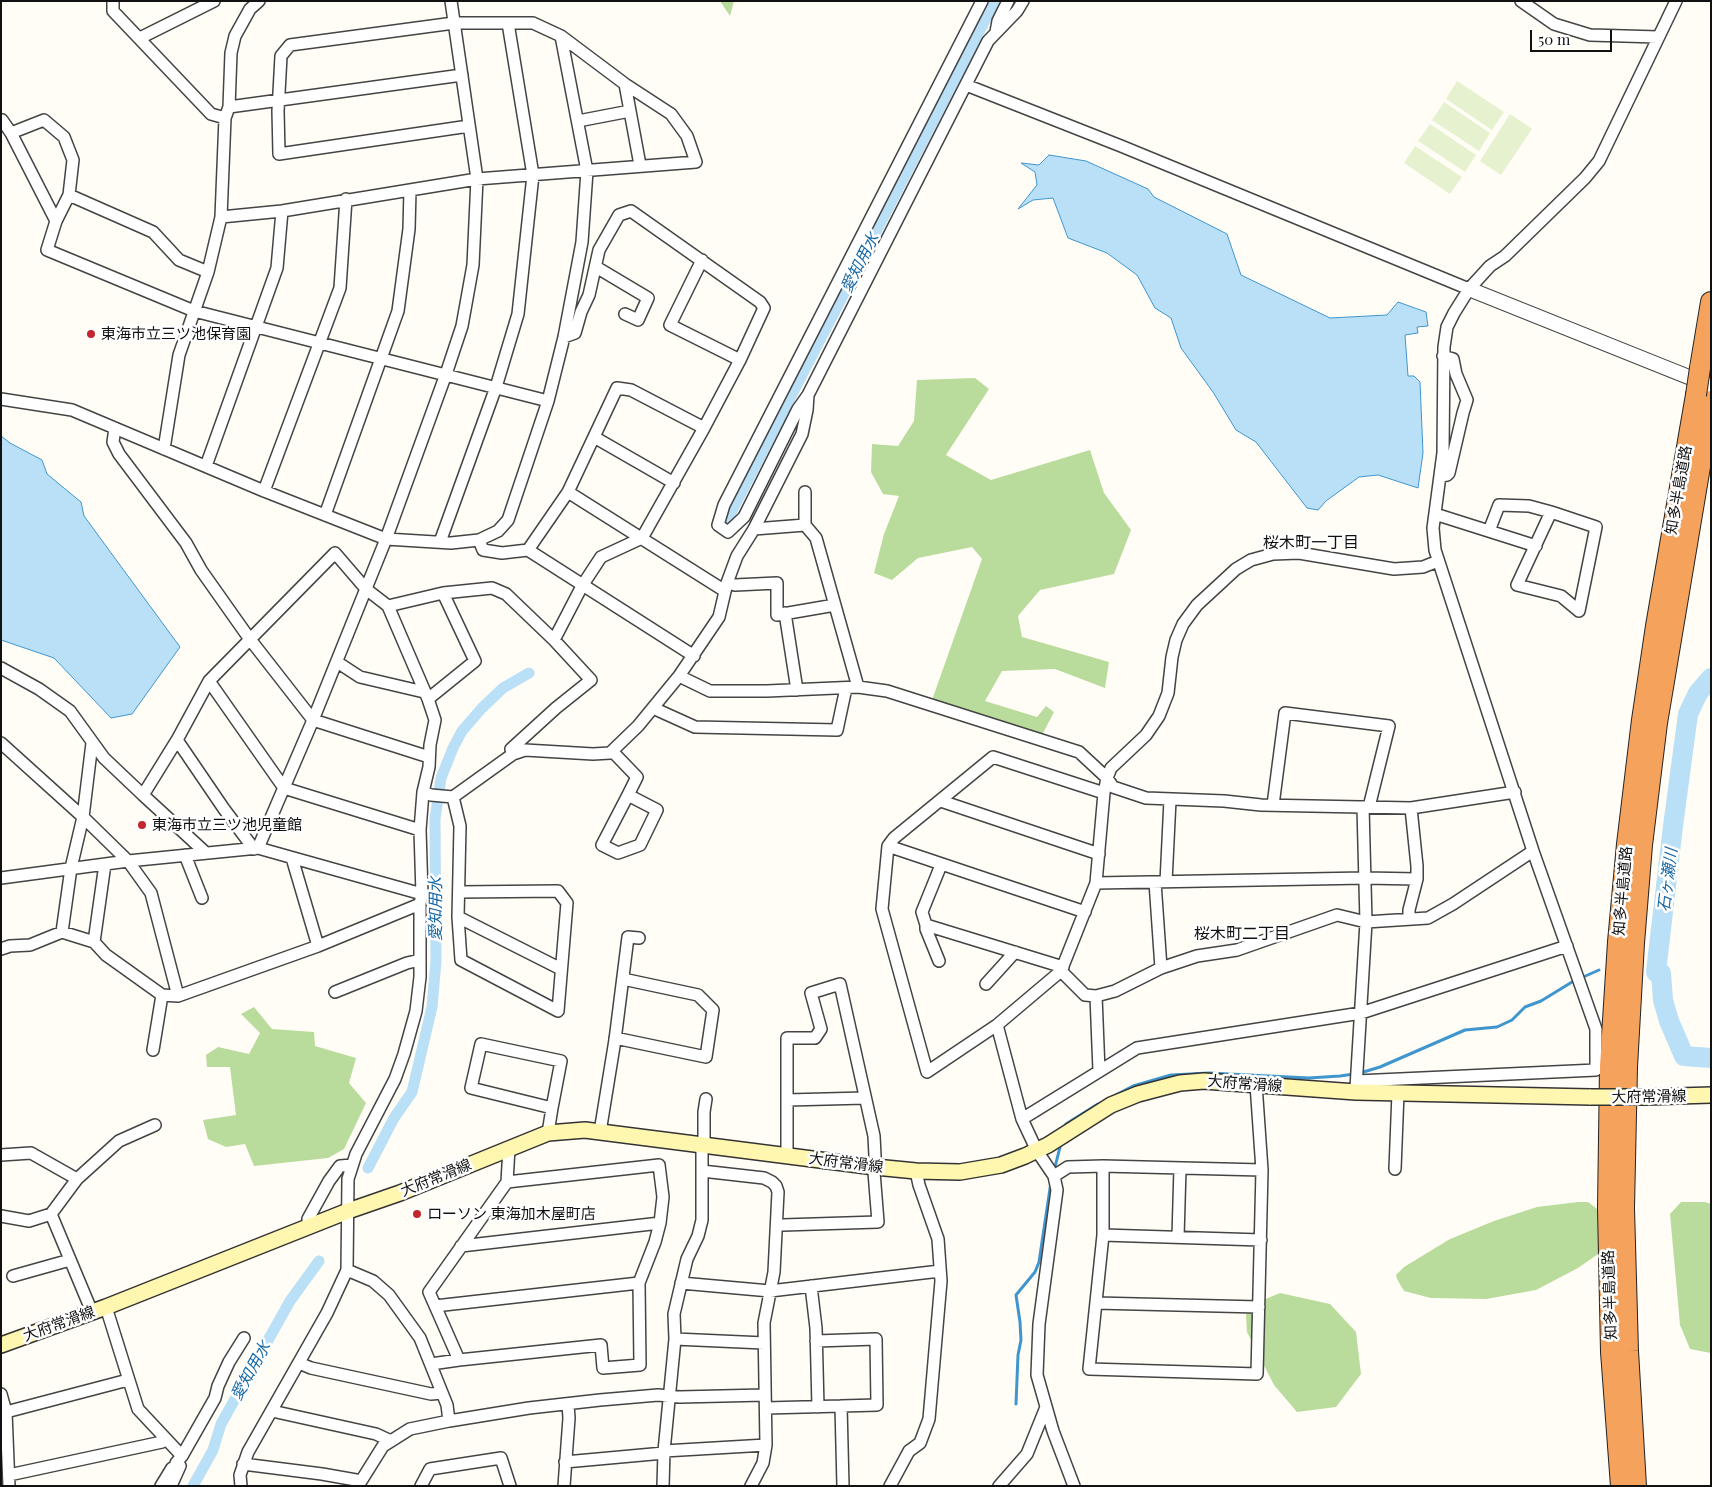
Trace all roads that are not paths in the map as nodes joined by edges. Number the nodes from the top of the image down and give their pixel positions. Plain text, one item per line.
1 (114, 1) edge
2 (214, 1) edge
3 (259, 1) edge
4 (451, 1) edge
5 (982, 1) edge
6 (1008, 1) edge
7 (1023, 1) edge
8 (1521, 1) edge
9 (1676, 1) edge
10 (454, 23) junction
11 (508, 24) junction
12 (996, 34) junction
13 (561, 36) junction
14 (1658, 37) junction
15 (140, 38) junction
16 (462, 75) junction
17 (625, 84) junction
18 (966, 85) junction
19 (279, 100) junction
20 (229, 106) junction
21 (630, 111) junction
22 (225, 118) junction
23 (2, 120) edge
24 (578, 120) junction
25 (470, 126) junction
26 (11, 133) junction
27 (640, 166) junction
28 (587, 171) junction
29 (533, 175) junction
30 (477, 180) junction
31 (410, 190) junction
32 (68, 195) junction
33 (346, 199) junction
34 (282, 211) junction
35 (221, 217) junction
36 (56, 221) junction
37 (702, 260) junction
38 (596, 267) junction
39 (208, 272) junction
40 (1468, 290) junction
41 (1711, 302) edge
42 (194, 311) junction
43 (625, 314) dead end
44 (257, 327) junction
45 (564, 337) junction
46 (318, 343) junction
47 (1443, 356) junction
48 (381, 358) junction
49 (740, 360) junction
50 (446, 374) junction
51 (496, 387) junction
52 (1706, 394) edge
53 (808, 395) junction
54 (1, 399) edge
55 (548, 400) junction
56 (115, 428) junction
57 (704, 428) junction
58 (594, 437) junction
59 (164, 449) junction
60 (206, 466) junction
61 (1441, 476) junction
62 (674, 483) junction
63 (264, 491) junction
64 (568, 492) junction
65 (805, 492) dead end
66 (1550, 512) junction
67 (1435, 514) junction
68 (325, 515) junction
69 (805, 525) junction
70 (754, 529) junction
71 (1489, 531) junction
72 (642, 538) junction
73 (386, 539) junction
74 (478, 540) junction
75 (440, 542) junction
76 (1536, 546) junction
77 (528, 550) junction
78 (1438, 562) junction
79 (582, 586) junction
80 (726, 587) junction
81 (366, 588) junction
82 (443, 593) junction
83 (388, 606) junction
84 (835, 606) junction
85 (785, 613) junction
86 (249, 638) junction
87 (554, 640) junction
88 (694, 656) junction
89 (336, 662) junction
90 (1, 668) edge
91 (679, 676) junction
92 (209, 681) junction
93 (846, 688) junction
94 (858, 688) junction
95 (797, 690) junction
96 (426, 695) junction
97 (653, 708) junction
98 (313, 720) junction
99 (177, 740) junction
100 (92, 743) junction
101 (1, 744) edge
102 (612, 751) junction
103 (512, 754) junction
104 (429, 757) junction
105 (1108, 778) junction
106 (284, 788) junction
107 (1515, 792) junction
108 (427, 793) junction
109 (1104, 793) junction
110 (143, 795) junction
111 (628, 795) junction
112 (450, 797) junction
113 (1170, 800) junction
114 (941, 801) junction
115 (1273, 805) junction
116 (1366, 807) junction
117 (1411, 808) junction
118 (83, 817) junction
119 (420, 830) junction
120 (888, 846) junction
121 (256, 848) junction
122 (1533, 851) junction
123 (206, 853) junction
124 (1099, 854) junction
125 (185, 855) junction
126 (292, 858) junction
127 (128, 861) junction
128 (105, 864) junction
129 (941, 865) junction
130 (71, 868) junction
131 (1, 878) edge
132 (1365, 878) junction
133 (1417, 879) junction
134 (1160, 882) junction
135 (1096, 883) junction
136 (460, 892) junction
137 (202, 898) dead end
138 (421, 899) junction
139 (1085, 912) junction
140 (458, 917) junction
141 (1409, 919) junction
142 (1366, 922) junction
143 (926, 924) junction
144 (62, 932) junction
145 (639, 938) dead end
146 (94, 942) junction
147 (318, 946) junction
148 (1567, 946) junction
149 (1, 949) edge
150 (1015, 952) junction
151 (420, 960) junction
152 (939, 961) dead end
153 (1161, 968) junction
154 (562, 969) junction
155 (1062, 969) junction
156 (622, 979) junction
157 (986, 984) dead end
158 (335, 992) dead end
159 (162, 995) junction
160 (178, 996) junction
161 (1096, 996) junction
162 (1361, 1012) junction
163 (997, 1025) junction
164 (615, 1038) junction
165 (153, 1050) dead end
166 (1099, 1071) junction
167 (1256, 1084) junction
168 (1356, 1087) junction
169 (1398, 1093) junction
170 (1711, 1095) edge
171 (865, 1098) junction
172 (706, 1099) dead end
173 (787, 1100) junction
174 (552, 1108) junction
175 (1022, 1119) junction
176 (155, 1125) dead end
177 (600, 1132) junction
178 (548, 1133) junction
179 (703, 1144) junction
180 (509, 1148) junction
181 (1037, 1151) junction
182 (1, 1155) edge
183 (787, 1155) junction
184 (352, 1165) junction
185 (1103, 1166) junction
186 (875, 1167) junction
187 (1180, 1168) junction
188 (1262, 1170) junction
189 (1395, 1170) dead end
190 (702, 1171) junction
191 (916, 1171) junction
192 (1054, 1176) junction
193 (77, 1179) junction
194 (507, 1182) junction
195 (348, 1210) junction
196 (51, 1214) junction
197 (1, 1216) edge
198 (660, 1223) junction
199 (783, 1224) dead end
200 (309, 1227) junction
201 (1103, 1235) junction
202 (1178, 1237) junction
203 (1260, 1240) junction
204 (460, 1246) junction
205 (70, 1260) junction
206 (347, 1270) junction
207 (940, 1271) junction
208 (13, 1276) dead end
209 (681, 1283) junction
210 (639, 1284) junction
211 (810, 1286) junction
212 (770, 1291) junction
213 (1096, 1303) junction
214 (435, 1306) junction
215 (1259, 1307) junction
216 (99, 1310) junction
217 (244, 1338) dead end
218 (674, 1340) junction
219 (816, 1341) junction
220 (764, 1343) junction
221 (1, 1345) edge
222 (459, 1360) junction
223 (299, 1363) junction
224 (430, 1364) junction
225 (128, 1380) junction
226 (442, 1392) junction
227 (1, 1394) edge
228 (764, 1394) junction
229 (668, 1396) junction
230 (568, 1404) junction
231 (841, 1406) junction
232 (818, 1407) junction
233 (1046, 1407) junction
234 (766, 1408) junction
235 (272, 1411) junction
236 (6, 1412) junction
237 (449, 1420) junction
238 (166, 1439) junction
239 (391, 1441) junction
240 (766, 1445) junction
241 (664, 1452) junction
242 (179, 1459) junction
243 (564, 1462) junction
244 (243, 1464) junction
245 (9, 1480) edge
246 (359, 1484) edge
247 (161, 1486) edge
248 (171, 1486) edge
249 (241, 1486) edge
250 (421, 1486) edge
251 (510, 1486) edge
252 (564, 1486) edge
253 (663, 1486) edge
254 (751, 1486) edge
255 (843, 1486) edge
256 (890, 1486) edge
257 (999, 1486) edge
258 (1074, 1486) edge
259 (1621, 1486) edge
260 (1636, 1486) edge

1 - 15 street
2 - 15 street
3 - 20 street
4 - 10 street
5 - 53 street
6 - 12 street
7 - 12 street
8 - 14 street
9 - 14 street
10 - 11 street
10 - 16 street
10 - 19 street
11 - 13 street
11 - 29 street
12 - 18 street
13 - 17 street
13 - 24 street
14 - 40 street
15 - 22 street
16 - 19 street
16 - 25 street
17 - 21 street
17 - 27 street
18 - 40 street
18 - 53 street
19 - 20 street
19 - 25 street
20 - 22 street
21 - 24 street
21 - 27 street
22 - 35 street
23 - 26 street
24 - 28 street
25 - 30 street
26 - 32 street
26 - 36 street
27 - 28 street
28 - 29 street
28 - 45 street
29 - 30 street
29 - 51 street
30 - 31 street
30 - 50 street
31 - 33 street
31 - 48 street
32 - 36 street
32 - 39 street
33 - 34 street
33 - 46 street
34 - 35 street
34 - 44 street
35 - 39 street
36 - 42 street
37 - 38 street
37 - 49 street
37 - 49 street
38 - 43 street
38 - 45 street
39 - 42 street
40 - 47 street
40 - 52 street
41 - 52 highway, 知多半島道路, bridge
42 - 44 street
42 - 59 street
44 - 46 street
44 - 60 street
45 - 55 street
46 - 48 street
46 - 63 street
47 - 61 street
47 - 61 street
48 - 50 street
48 - 68 street
49 - 57 street
50 - 51 street
50 - 73 street
51 - 55 street
51 - 75 street
52 - 259 highway, 知多半島道路
52 - 260 highway, 知多半島道路
53 - 70 street
54 - 56 street
55 - 74 street
56 - 59 street
56 - 86 street
57 - 58 street
57 - 62 street
58 - 62 street
58 - 64 street
59 - 60 street
60 - 63 street
61 - 67 street
62 - 72 street
63 - 68 street
64 - 72 street
64 - 77 street
65 - 69 street
66 - 71 street
66 - 76 street
66 - 76 street
67 - 71 street
67 - 78 street
68 - 73 street
69 - 70 street
69 - 84 street
70 - 80 street
71 - 76 street
72 - 79 street
72 - 80 street
73 - 75 street
73 - 81 street
74 - 75 street
74 - 77 street
77 - 79 street
78 - 105 street
78 - 107 street
79 - 87 street
79 - 88 street
80 - 85 street
80 - 88 street
81 - 83 street
81 - 86 street
81 - 89 street
82 - 83 street
82 - 87 street
82 - 96 street
83 - 96 street
84 - 85 street
84 - 94 street
85 - 95 street
86 - 92 street
86 - 98 street
87 - 103 street
88 - 91 street
89 - 96 street
89 - 98 street
90 - 100 street
91 - 95 street
91 - 97 street
92 - 99 street
92 - 106 street
93 - 94 street
93 - 95 street
93 - 97 street
94 - 105 street
96 - 104 street
97 - 102 street
98 - 104 street
98 - 106 street
99 - 110 street
99 - 121 street
100 - 110 street
100 - 118 street
101 - 118 street
102 - 103 street
102 - 111 street
103 - 112 street
104 - 108 street
105 - 109 street
105 - 113 street
106 - 119 street
106 - 121 street
107 - 117 street
107 - 122 street
108 - 112 street
108 - 119 street
109 - 114 street
109 - 124 street
110 - 123 street
111 - 111 street
112 - 136 street
113 - 115 street
113 - 134 street
114 - 120 street
114 - 124 street
115 - 116 street
115 - 116 street
116 - 117 street
116 - 132 street
117 - 133 street
118 - 127 street
118 - 130 street
119 - 138 street
120 - 129 street
120 - 163 street
121 - 123 street
121 - 126 street
122 - 141 street
122 - 148 street
123 - 125 street
124 - 135 street
125 - 127 street
125 - 137 street
126 - 138 street
126 - 147 street
127 - 128 street
127 - 160 street
128 - 130 street
128 - 146 street
129 - 139 street
129 - 143 street
130 - 131 street
130 - 144 street
132 - 133 street
132 - 134 street
132 - 142 street
133 - 141 street
134 - 135 street
134 - 153 street
135 - 139 street
136 - 140 street
136 - 154 street
138 - 147 street
138 - 151 street
139 - 155 street
140 - 154 street
140 - 154 street
141 - 142 street
142 - 153 street
142 - 162 street
143 - 150 street
143 - 152 street
144 - 146 street
144 - 149 street
145 - 156 street
146 - 159 street
147 - 160 street
148 - 162 street
148 - 168 street
150 - 155 street
150 - 157 street
151 - 158 street
151 - 184 street
153 - 161 street
155 - 161 street
155 - 163 street
156 - 164 street
156 - 164 street
159 - 160 street
159 - 165 street
161 - 166 street
162 - 166 street
162 - 168 street
163 - 175 street
164 - 177 street
166 - 175 street
167 - 168 main road, 大府常滑線
167 - 181 main road, 大府常滑線
167 - 188 street
168 - 169 main road, 大府常滑線
169 - 170 main road, 大府常滑線, bridge
169 - 189 street
171 - 173 street
171 - 173 street
171 - 186 street
172 - 179 street
173 - 183 street
174 - 174 street
174 - 178 street
175 - 181 street
176 - 193 street
177 - 178 main road, 大府常滑線
177 - 179 main road, 大府常滑線
178 - 180 main road, 大府常滑線
179 - 183 main road, 大府常滑線
179 - 190 street
180 - 194 street
180 - 195 main road, 大府常滑線
181 - 191 main road, 大府常滑線
181 - 192 street
182 - 193 street
183 - 186 main road, 大府常滑線
184 - 195 street
184 - 200 street
185 - 187 street
185 - 192 street
185 - 201 street
186 - 191 main road, 大府常滑線
186 - 199 street
187 - 188 street
187 - 202 street
188 - 203 street
190 - 209 street
190 - 212 street
191 - 207 street
192 - 233 street
193 - 196 street
194 - 198 street
194 - 204 street
195 - 200 main road, 大府常滑線
195 - 206 street
196 - 197 street
196 - 205 street
198 - 204 street
198 - 210 street
200 - 216 main road, 大府常滑線
201 - 202 street
201 - 213 street
202 - 203 street
203 - 215 street
204 - 214 street
205 - 208 street
205 - 216 street
206 - 223 street
206 - 224 street
207 - 211 street
207 - 256 street
209 - 212 street
209 - 218 street
210 - 214 street
210 - 222 street
211 - 212 street
211 - 219 street
212 - 220 street
213 - 215 street
213 - 215 street
214 - 222 street
216 - 221 main road, 大府常滑線
216 - 225 street
217 - 242 street
218 - 220 street
218 - 229 street
219 - 231 street
219 - 232 street
220 - 228 street
222 - 224 street
223 - 226 street
223 - 235 street
224 - 226 street
225 - 236 street
225 - 238 street
226 - 237 street
227 - 236 street
228 - 229 street
228 - 234 street
229 - 230 street
229 - 241 street
230 - 237 street
230 - 243 street
231 - 232 street
231 - 255 street
232 - 234 street
233 - 257 street
233 - 258 street
234 - 240 street
235 - 239 street
235 - 244 street
236 - 245 street
237 - 239 street
238 - 242 street
238 - 245 street
239 - 246 street
240 - 241 street
240 - 254 street
241 - 243 street
241 - 253 street
242 - 247 street
242 - 248 street
243 - 252 street
244 - 246 street
244 - 249 street
250 - 251 street

